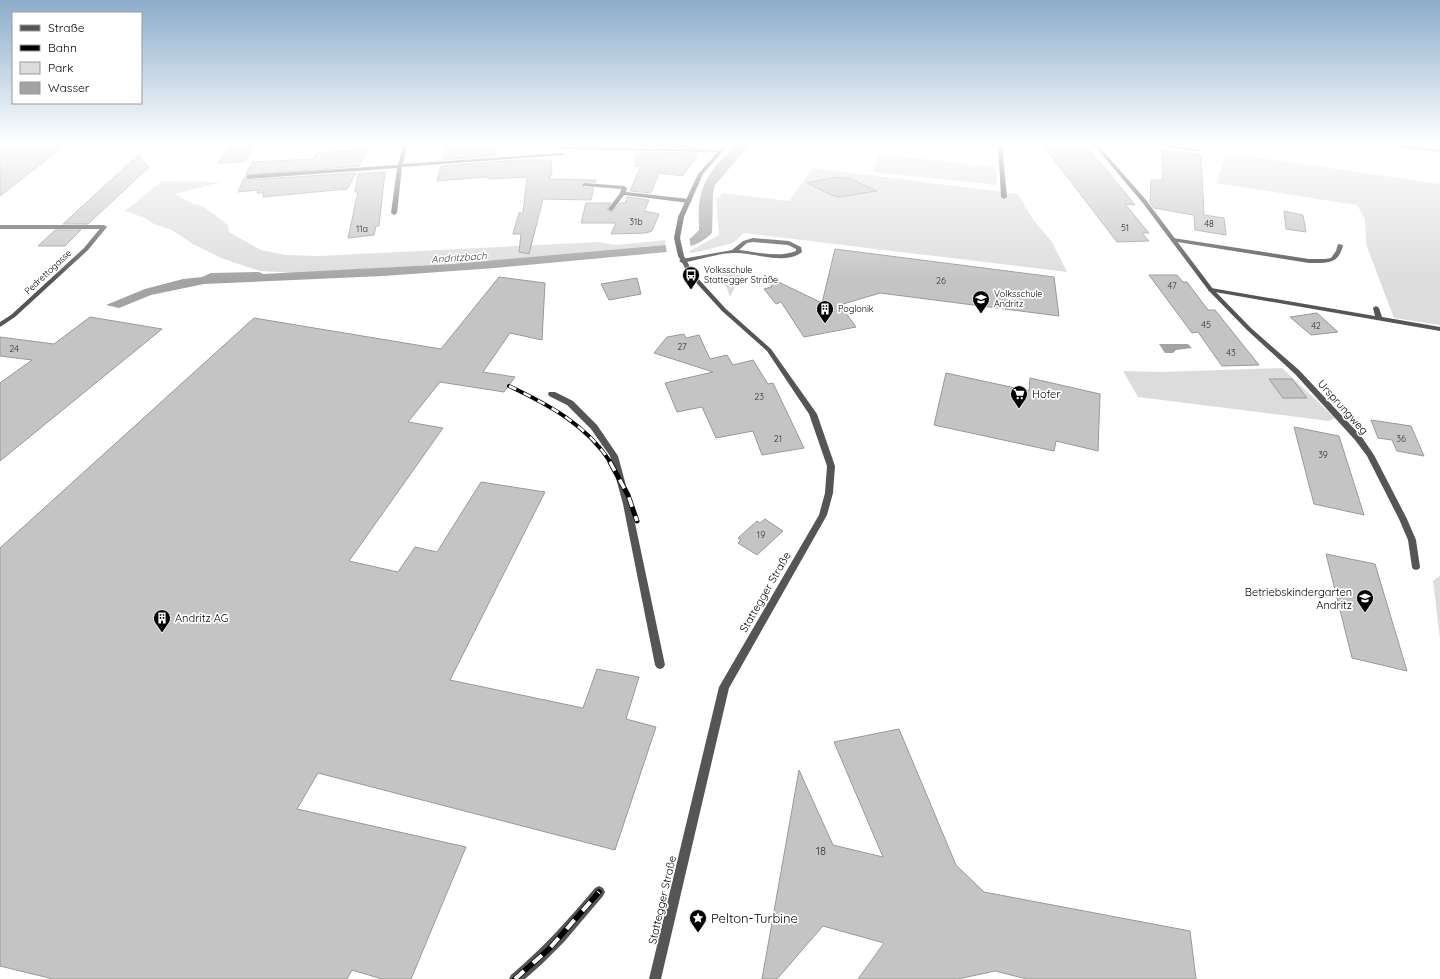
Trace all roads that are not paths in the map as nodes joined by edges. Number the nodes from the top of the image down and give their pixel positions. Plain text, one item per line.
1 (397, 191) edge
2 (693, 191) edge
3 (1004, 191) edge
4 (1135, 191) edge
5 (623, 193) joint
6 (1004, 197) dead end
7 (688, 201) junction
8 (612, 209) dead end
9 (394, 213) dead end
10 (0, 227) edge
11 (1173, 240) junction
12 (1340, 245) dead end
13 (734, 251) junction
14 (682, 261) junction
15 (1211, 290) junction
16 (1376, 308) dead end
17 (1379, 318) junction
18 (0, 325) edge
19 (1440, 329) edge
20 (552, 394) dead end
21 (1416, 567) dead end
22 (660, 665) dead end
23 (599, 892) dead end
24 (515, 979) edge
25 (655, 979) edge

1 - 9 street
2 - 7 street, Stattegger Straße
3 - 6 street
4 - 11 street, Ursprungweg
5 - 7 street
5 - 8 street
7 - 14 street, Stattegger Straße
10 - 18 street, Pedrettogasse
11 - 12 street
11 - 15 street, Ursprungweg
13 - 13 street
13 - 14 street
14 - 25 street, Stattegger Straße
15 - 17 street
15 - 21 street, Ursprungweg
16 - 17 street
17 - 19 street
20 - 22 street
23 - 24 street

